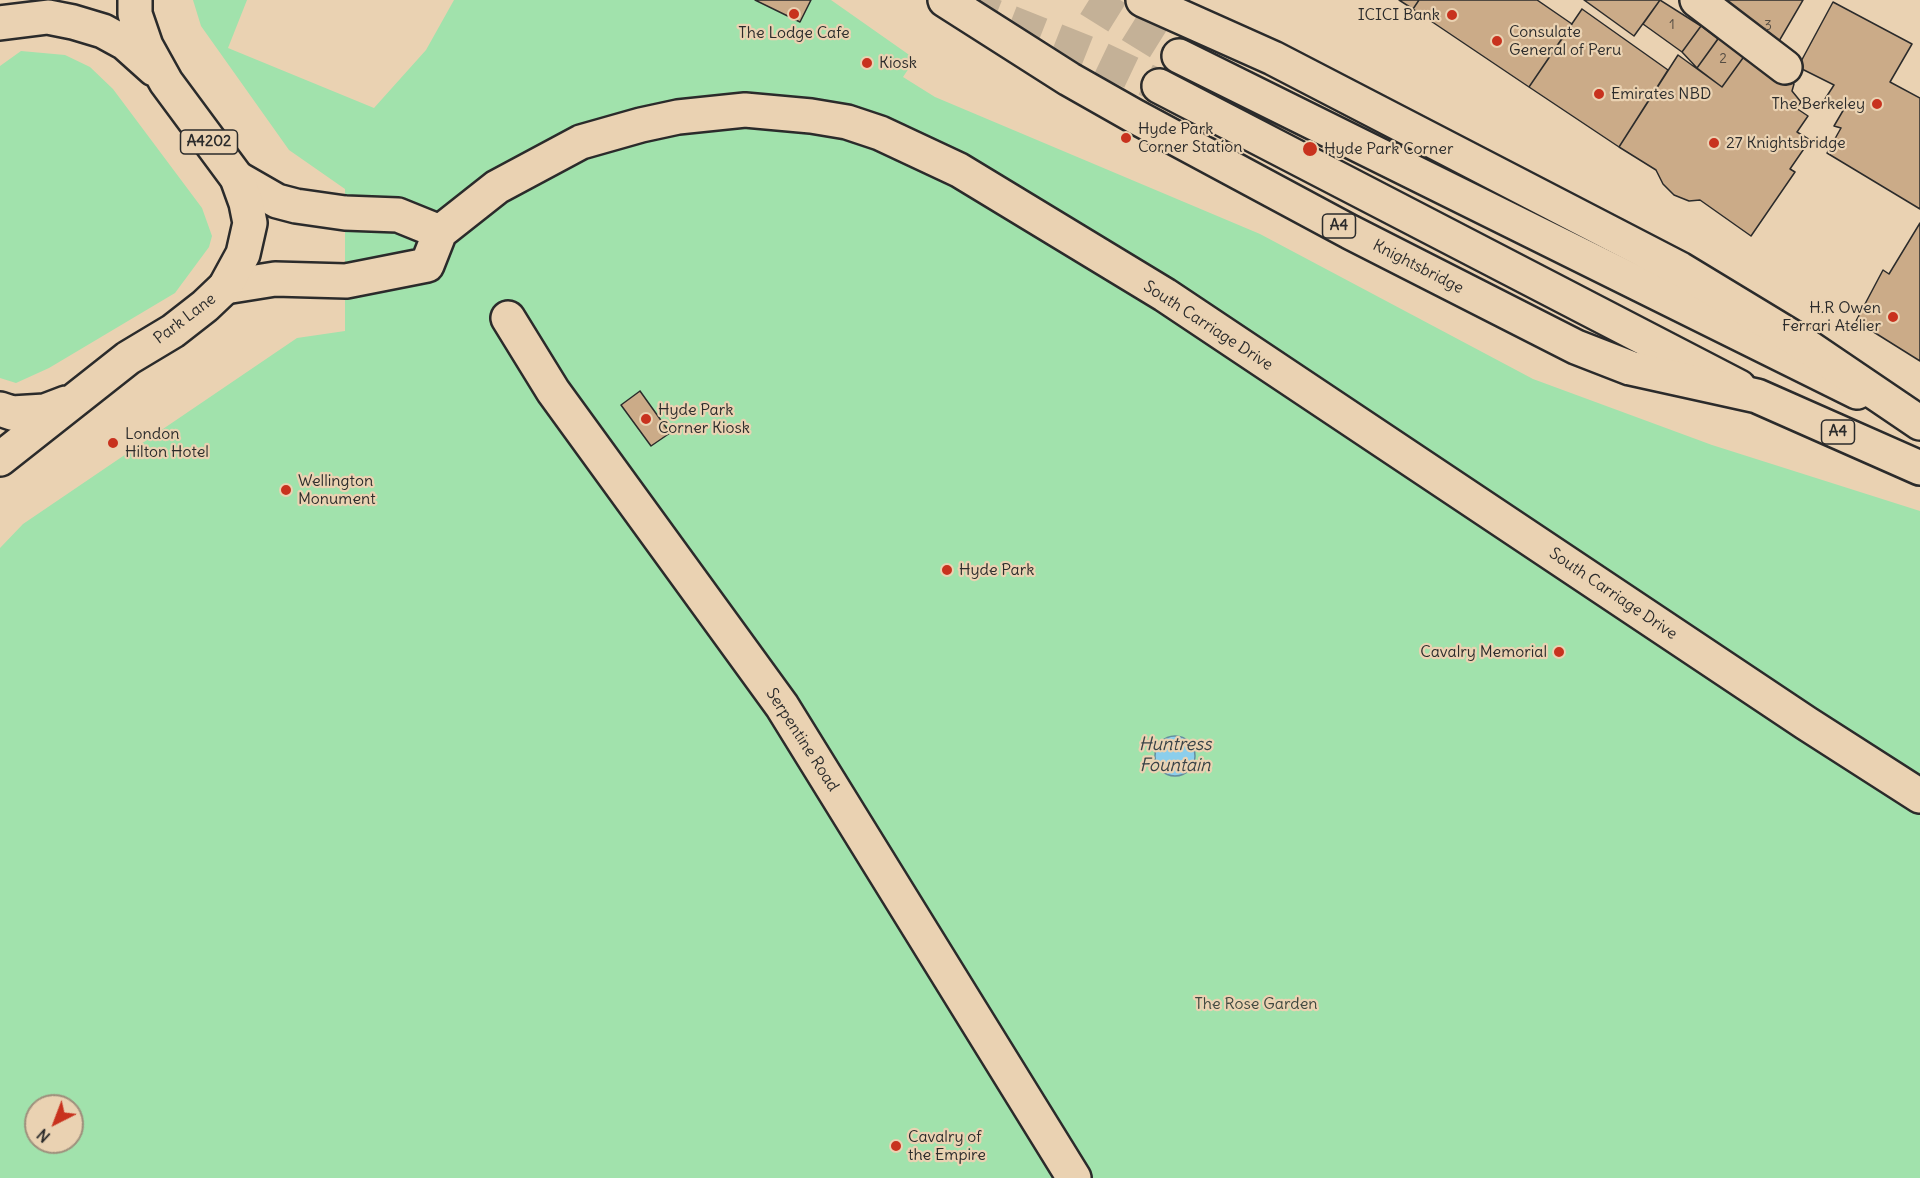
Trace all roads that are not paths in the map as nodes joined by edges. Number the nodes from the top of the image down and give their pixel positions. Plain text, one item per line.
1 (6, 0) edge
2 (135, 0) edge
3 (945, 0) edge
4 (1143, 0) edge
5 (0, 6) edge
6 (1710, 6) edge
7 (0, 23) edge
8 (1179, 56) tunnel mouth
9 (1785, 67) dead end
10 (166, 82) junction
11 (1159, 86) tunnel mouth
12 (237, 178) junction
13 (440, 232) junction
14 (225, 287) junction
15 (508, 318) dead end
16 (1757, 396) junction
17 (76, 399) junction
18 (0, 409) edge
19 (1920, 423) edge
20 (0, 459) edge
21 (1920, 468) edge
22 (1920, 796) edge
23 (1074, 1178) edge

1 - 5 main road
2 - 10 main road, Park Lane / A4202
3 - 16 main road, Knightsbridge / A4
4 - 19 main road
6 - 9 main road
7 - 10 main road, A4202
8 - 19 main road
10 - 12 main road, Park Lane / A4202
11 - 16 main road, A4
12 - 13 main road
12 - 14 main road, Park Lane / A4202
13 - 14 main road
13 - 22 main road, South Carriage Drive
14 - 17 main road, Park Lane / A4202
15 - 23 main road, Serpentine Road
16 - 21 main road, Knightsbridge / A4
17 - 18 main road, A4202
17 - 20 main road, Park Lane / A4202

